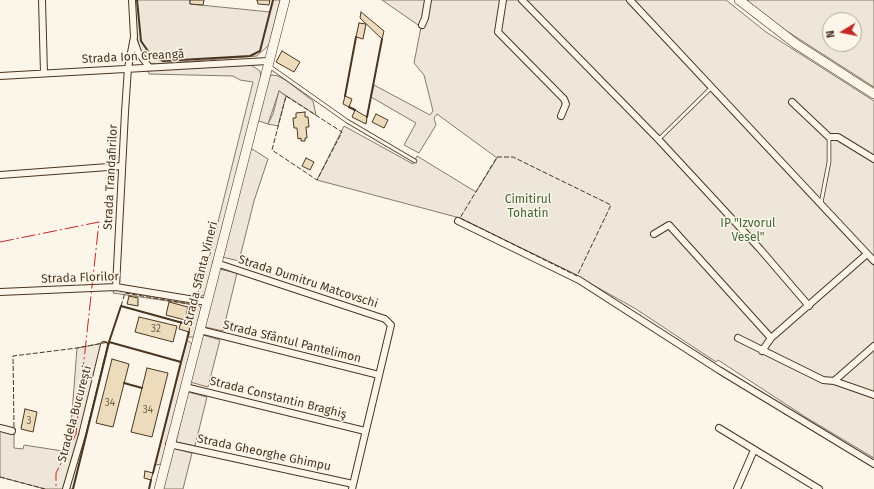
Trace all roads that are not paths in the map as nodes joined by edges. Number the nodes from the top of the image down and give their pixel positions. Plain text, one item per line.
1 (42, 0) edge
2 (132, 0) edge
3 (285, 0) edge
4 (428, 0) edge
5 (503, 0) edge
6 (522, 0) edge
7 (630, 0) edge
8 (739, 0) edge
9 (422, 25) dead end
10 (134, 37) junction
11 (267, 63) junction
12 (149, 67) junction
13 (128, 68) junction
14 (44, 73) junction
15 (0, 76) edge
16 (712, 87) junction
17 (874, 94) edge
18 (792, 102) dead end
19 (561, 116) dead end
20 (829, 137) junction
21 (659, 140) junction
22 (874, 159) edge
23 (415, 161) dead end
24 (122, 166) junction
25 (0, 175) edge
26 (820, 202) junction
27 (458, 221) dead end
28 (654, 234) dead end
29 (867, 254) junction
30 (874, 261) edge
31 (216, 263) junction
32 (116, 287) junction
33 (0, 292) edge
34 (207, 302) junction
35 (809, 306) junction
36 (200, 330) junction
37 (738, 338) dead end
38 (771, 338) junction
39 (104, 345) dead end
40 (874, 346) edge
41 (762, 351) junction
42 (379, 375) junction
43 (834, 381) junction
44 (185, 387) junction
45 (874, 395) edge
46 (0, 428) edge
47 (719, 428) dead end
48 (12, 430) dead end
49 (365, 431) junction
50 (170, 444) junction
51 (754, 450) junction
52 (874, 464) edge
53 (352, 486) edge
54 (66, 489) edge
55 (159, 489) edge
56 (737, 489) edge
57 (819, 489) edge

1 - 14 street
2 - 10 street
3 - 11 street, Strada Sfânta Vineri
4 - 9 street
5 - 19 street
6 - 21 street
7 - 16 street
8 - 17 street
10 - 12 street
10 - 13 street, Strada Trandafirilor
11 - 12 street, Strada Ion Creangă
11 - 23 lane
11 - 31 street, Strada Sfânta Vineri
12 - 13 street, Strada Ion Creangă
13 - 14 street, Strada Ion Creangă
13 - 24 street, Strada Trandafirilor
14 - 15 street, Strada Ion Creangă
16 - 21 lane
16 - 26 street
18 - 20 street
20 - 22 street
20 - 26 lane
21 - 35 street
24 - 25 street
24 - 32 street, Strada Trandafirilor
26 - 29 street
27 - 52 street
28 - 38 street
29 - 30 street
29 - 35 street
31 - 34 street, Strada Sfânta Vineri
31 - 42 street, Strada Dumitru Matcovschi
32 - 33 street, Strada Florilor
32 - 34 street, Strada Florilor
34 - 36 street, Strada Sfânta Vineri
35 - 38 street
36 - 42 street, Strada Sfântul Pantelimon
36 - 44 street, Strada Sfânta Vineri
37 - 41 street
38 - 41 street
39 - 54 street, Stradela București
40 - 43 street
41 - 43 street
42 - 49 street, Strada Dumitru Matcovschi
43 - 45 street
44 - 49 street, Strada Constantin Braghiş
44 - 50 street, Strada Sfânta Vineri
46 - 48 street
47 - 51 street
49 - 53 street, Strada Dumitru Matcovschi
50 - 53 street, Strada Gheorghe Ghimpu
50 - 55 street, Strada Sfânta Vineri
51 - 56 street
51 - 57 street

